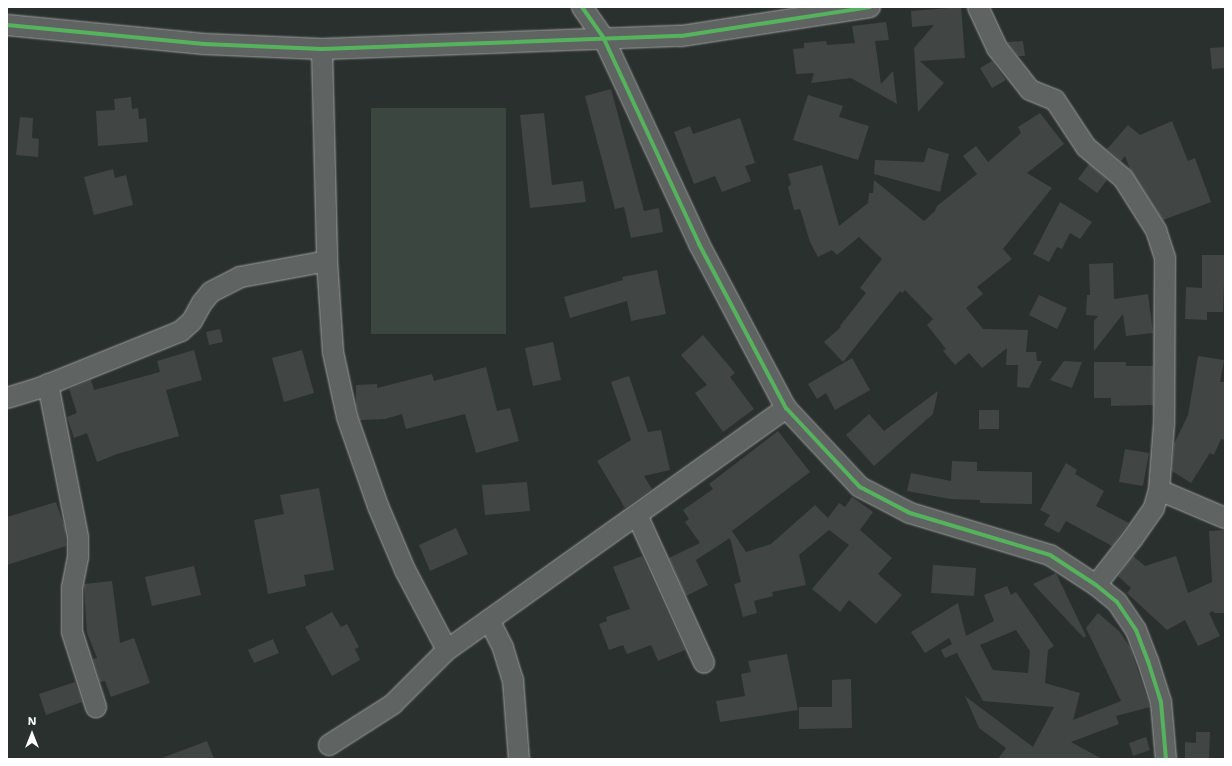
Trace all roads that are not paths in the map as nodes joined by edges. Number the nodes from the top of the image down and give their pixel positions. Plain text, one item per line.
1 (582, 7) edge
2 (870, 7) edge
3 (978, 7) edge
4 (7, 25) edge
5 (604, 39) junction
6 (322, 49) junction
7 (327, 261) junction
8 (48, 384) junction
9 (7, 398) edge
10 (786, 408) junction
11 (1159, 490) junction
12 (637, 515) junction
13 (1225, 518) edge
14 (1096, 585) junction
15 (489, 620) junction
16 (447, 650) junction
17 (704, 664) dead end
18 (96, 707) dead end
19 (329, 745) dead end
20 (519, 759) edge
21 (1166, 759) edge

1 - 5 street
2 - 5 street
3 - 11 street
4 - 6 street
5 - 6 street
5 - 10 street
6 - 7 street
7 - 8 street
7 - 16 street
8 - 9 street
8 - 18 street
10 - 12 street
10 - 14 street
11 - 13 street
11 - 14 street
12 - 15 street
12 - 17 street
14 - 21 street
15 - 16 street
15 - 20 street
16 - 19 street

